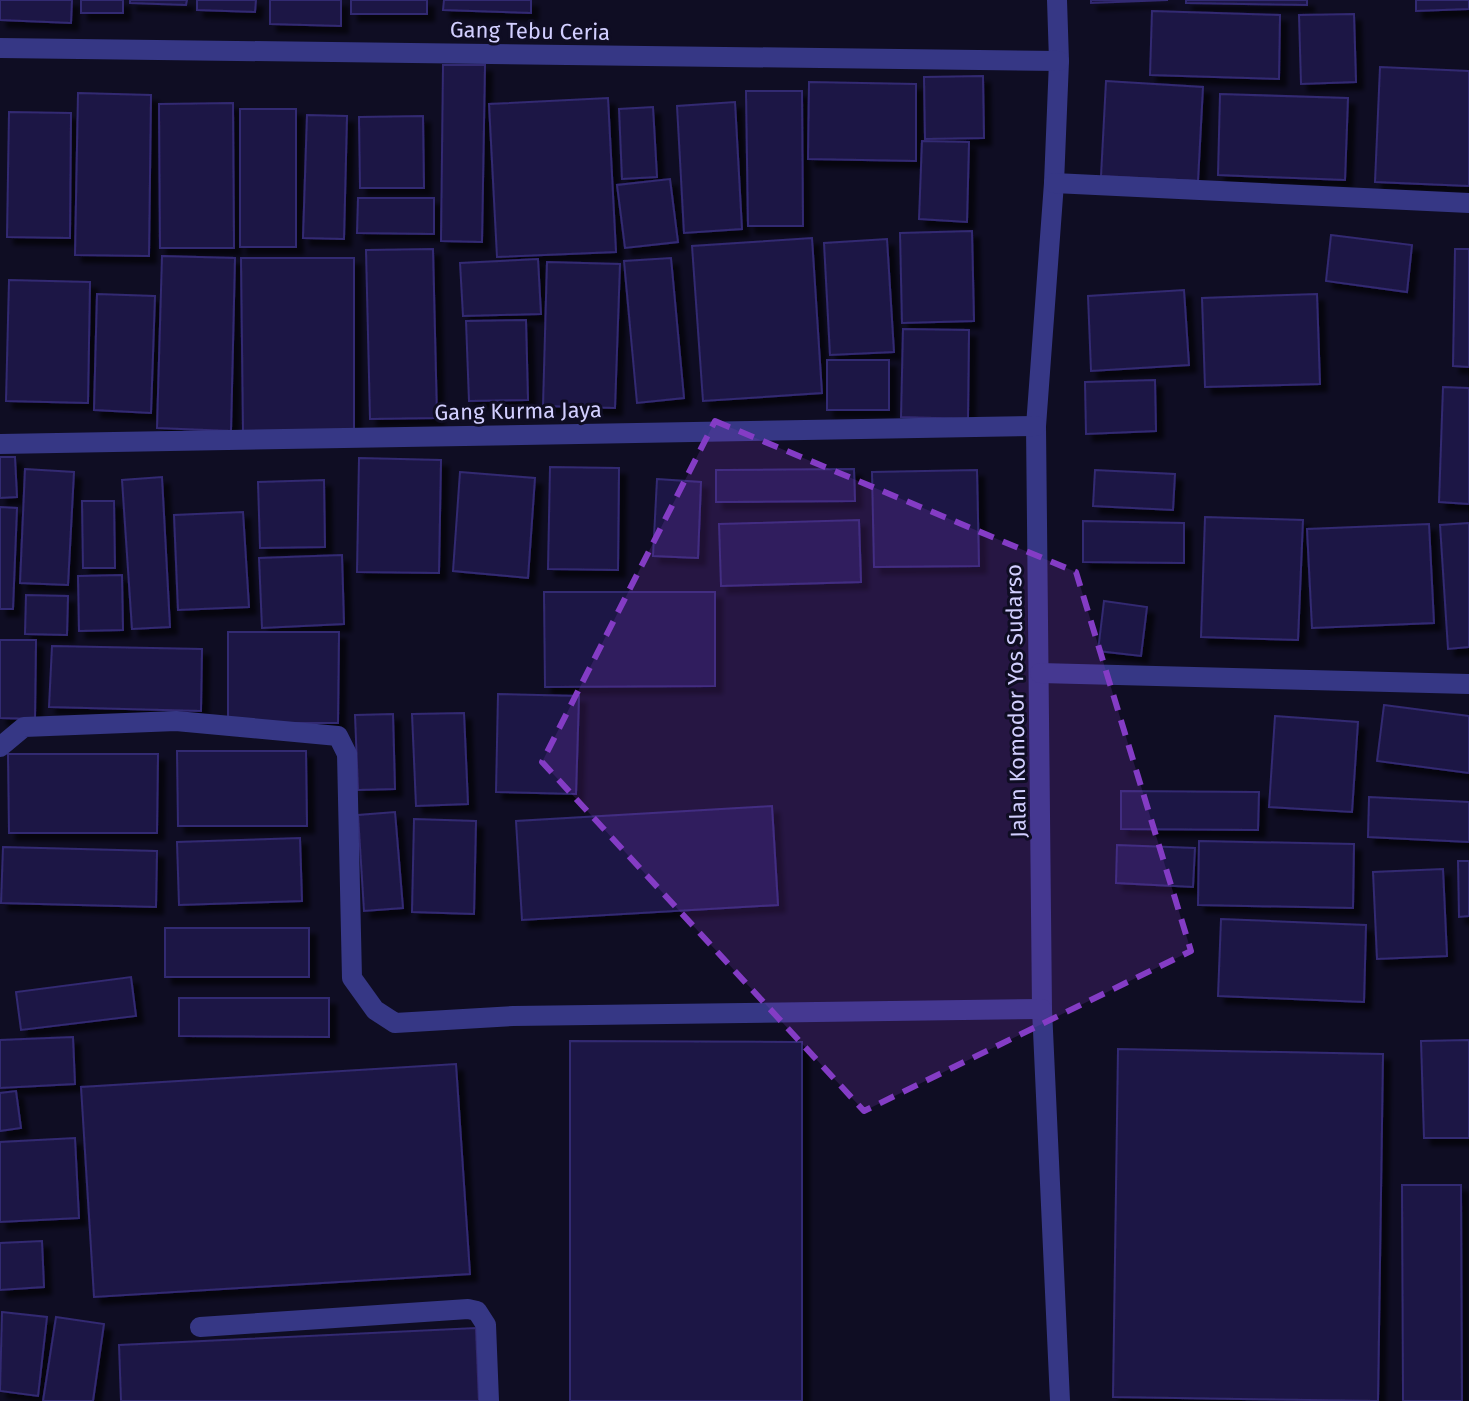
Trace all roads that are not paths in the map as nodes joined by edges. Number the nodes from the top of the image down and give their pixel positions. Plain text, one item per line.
1 (1057, 0) edge
2 (0, 48) edge
3 (1059, 61) junction
4 (1054, 183) junction
5 (1469, 203) edge
6 (1036, 426) junction
7 (0, 444) edge
8 (1040, 673) junction
9 (1469, 684) edge
10 (0, 726) edge
11 (24, 727) junction
12 (0, 747) edge
13 (1042, 1009) junction
14 (200, 1327) dead end
15 (489, 1401) edge
16 (1060, 1401) edge

1 - 3 street, Jalan Komodor Yos Sudarso
2 - 3 street, Gang Tebu Ceria
3 - 4 street, Jalan Komodor Yos Sudarso
4 - 5 street
4 - 6 street, Jalan Komodor Yos Sudarso
6 - 7 street, Gang Kurma Jaya
6 - 8 street, Jalan Komodor Yos Sudarso
8 - 9 street
8 - 13 street, Jalan Komodor Yos Sudarso
10 - 11 street
11 - 12 street
11 - 13 street
13 - 16 street, Jalan Komodor Yos Sudarso
14 - 15 street

